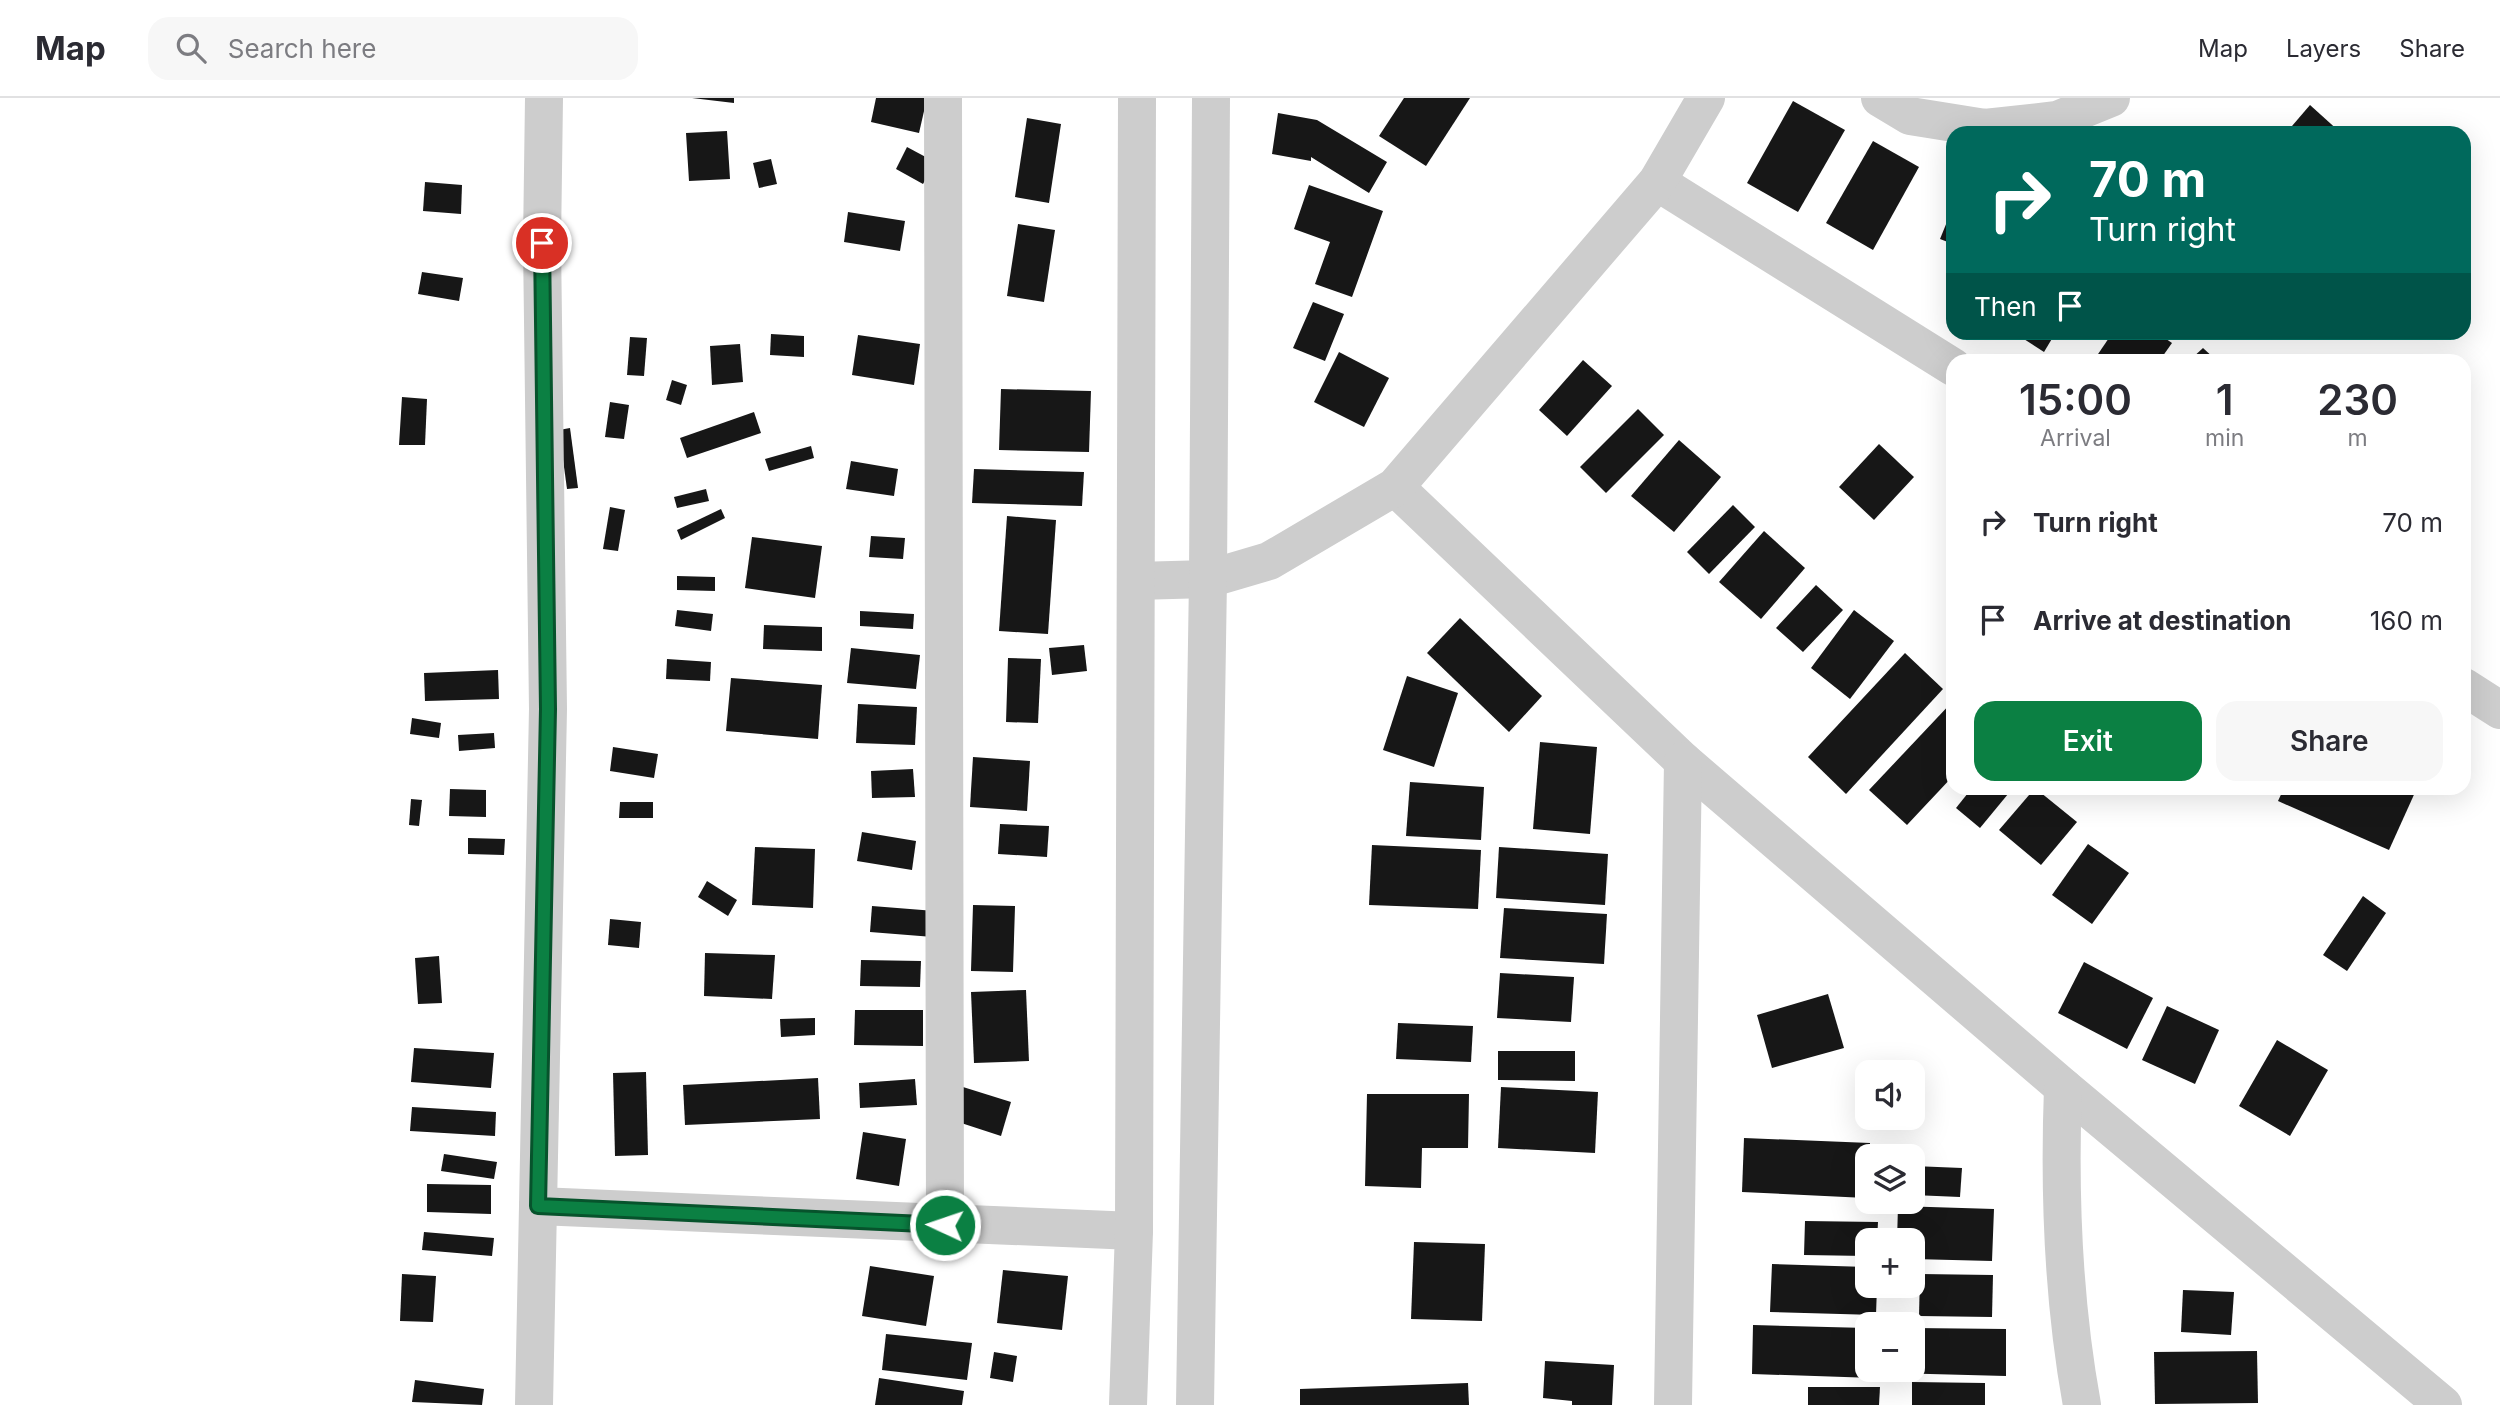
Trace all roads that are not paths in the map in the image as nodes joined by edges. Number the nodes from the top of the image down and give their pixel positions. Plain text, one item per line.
1 (544, 98) edge
2 (943, 98) edge
3 (1137, 98) edge
4 (1212, 98) edge
5 (1706, 98) edge
6 (1880, 98) edge
7 (2110, 98) edge
8 (1972, 126) edge
9 (2003, 126) edge
10 (1657, 182) junction
11 (1946, 363) edge
12 (1395, 487) junction
13 (1208, 579) junction
14 (1136, 581) junction
15 (2471, 691) edge
16 (2500, 710) edge
17 (1683, 761) junction
18 (2063, 1087) junction
19 (538, 1206) junction
20 (945, 1225) junction
21 (1133, 1231) junction
22 (534, 1405) edge
23 (1128, 1405) edge
24 (1195, 1405) edge
25 (1673, 1405) edge
26 (2082, 1405) edge
27 (2444, 1405) edge

1 - 19 street
2 - 20 street
3 - 14 street
4 - 13 street
5 - 10 street
6 - 8 street
7 - 9 street
10 - 11 street
10 - 12 street
12 - 13 street
12 - 17 street
13 - 14 street
13 - 24 street
14 - 21 street
15 - 16 street
17 - 18 street
17 - 25 street
18 - 26 street
18 - 27 street
19 - 20 street
19 - 22 street
20 - 21 street
21 - 23 street

